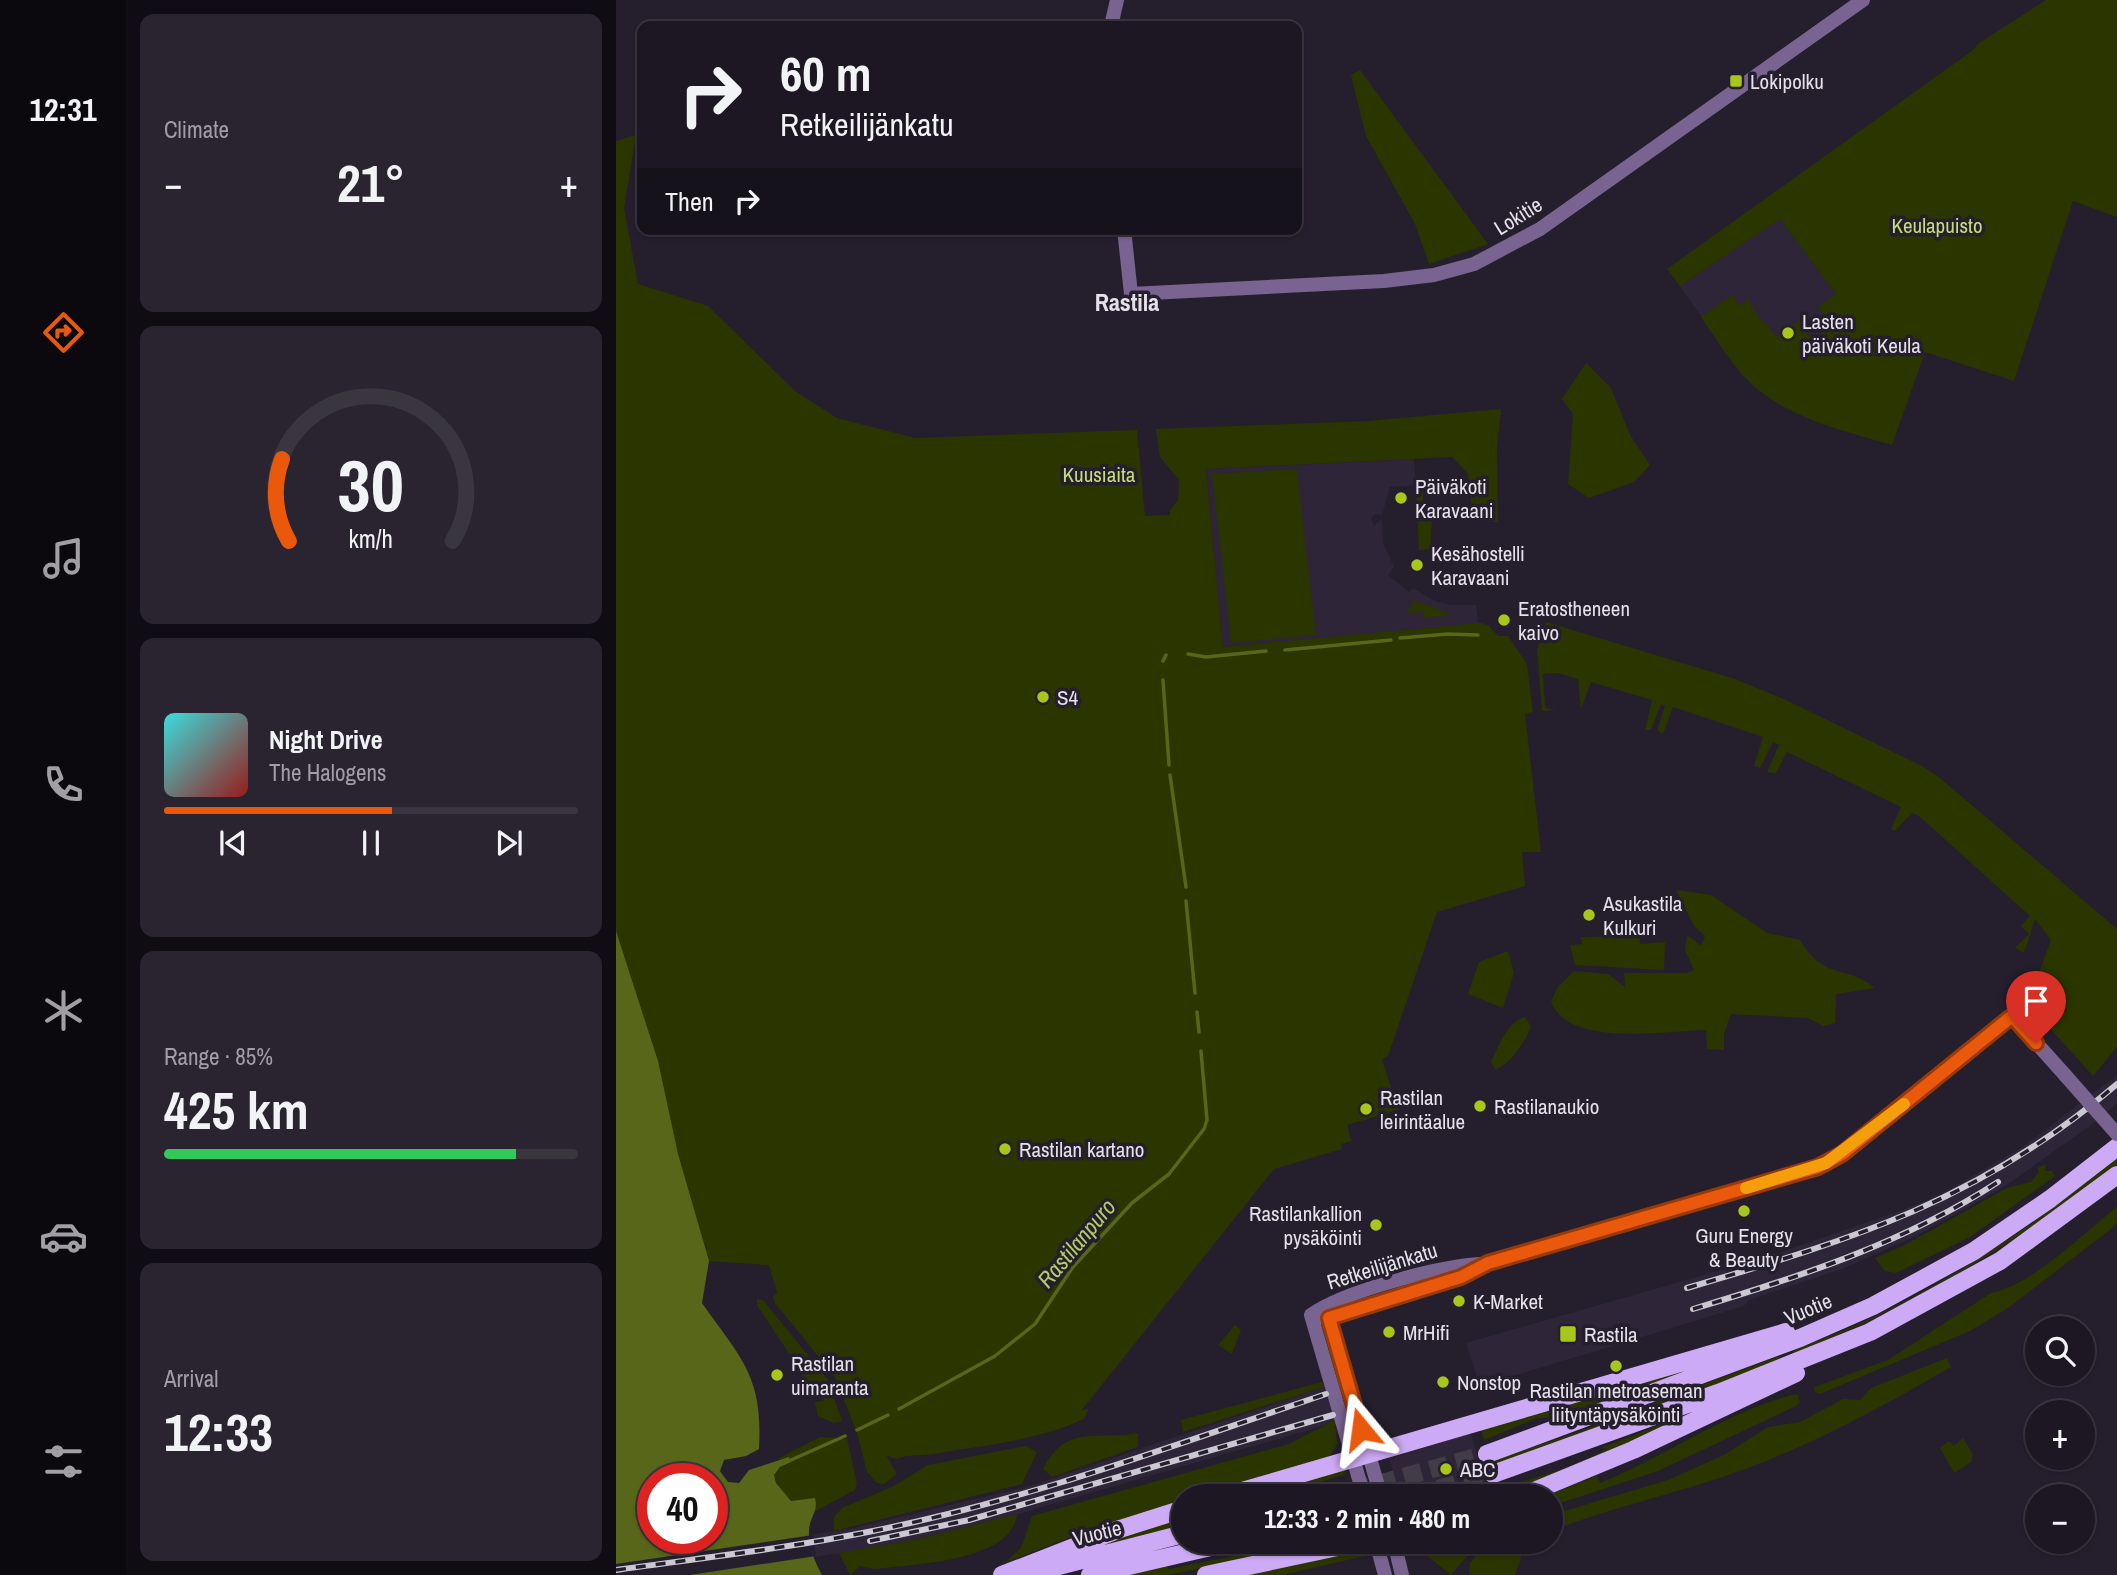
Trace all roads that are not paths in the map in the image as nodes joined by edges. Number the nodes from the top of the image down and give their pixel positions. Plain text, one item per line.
1 (1117, 0) edge
2 (1863, 0) edge
3 (1112, 21) edge
4 (1125, 235) edge
5 (2117, 1133) edge
6 (2117, 1147) edge
7 (2117, 1175) edge
8 (1488, 1263) junction
9 (1873, 1306) junction
10 (1311, 1315) junction
11 (1329, 1318) junction
12 (1870, 1332) junction
13 (1487, 1454) tunnel mouth
14 (1361, 1456) junction
15 (1493, 1474) tunnel mouth
16 (1266, 1484) edge
17 (1359, 1484) edge
18 (1375, 1484) edge
19 (1551, 1484) edge
20 (1171, 1513) edge
21 (1171, 1537) edge
22 (1180, 1554) edge
23 (1305, 1554) edge
24 (1379, 1554) edge
25 (1397, 1554) edge
26 (1002, 1575) edge
27 (1023, 1575) edge
28 (1090, 1575) edge
29 (1206, 1575) edge
30 (1385, 1575) edge
31 (1402, 1575) edge

1 - 3 street
2 - 4 street, Lokitie
5 - 8 street, Retkeilijänkatu, bridge
6 - 9 main road, Vuotie
7 - 12 main road
8 - 10 street, Retkeilijänkatu
8 - 11 street, Retkeilijänkatu
9 - 13 main road, Vuotie
9 - 14 main road
10 - 11 street, Retkeilijänkatu
10 - 14 street
11 - 14 street
12 - 15 main road
12 - 19 main road
14 - 16 main road
14 - 17 street
14 - 18 street
20 - 26 main road
21 - 27 main road, Vuotie
22 - 28 main road, Vuotie
23 - 29 main road
24 - 30 street
25 - 31 street

